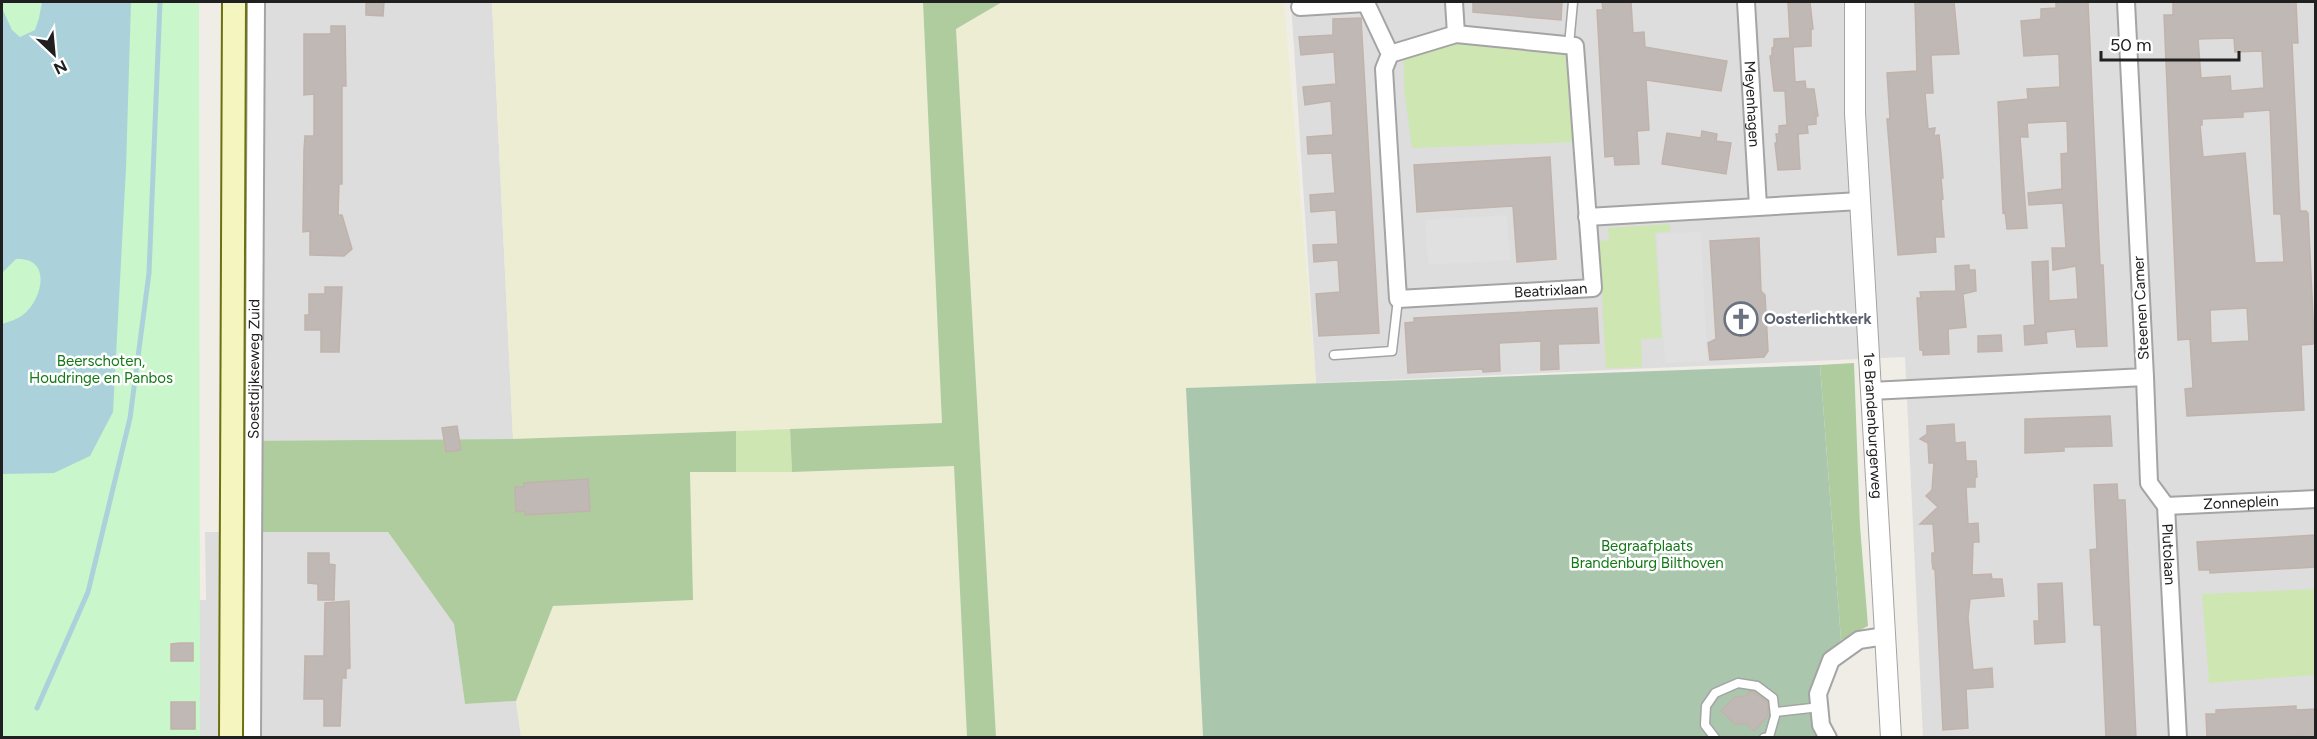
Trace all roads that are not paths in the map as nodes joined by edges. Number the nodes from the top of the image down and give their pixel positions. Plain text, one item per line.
1 (234, 2) edge
2 (256, 2) edge
3 (1454, 2) edge
4 (1573, 2) edge
5 (1746, 2) edge
6 (1855, 2) edge
7 (2126, 2) edge
8 (1299, 7) dead end
9 (1456, 34) junction
10 (1569, 45) junction
11 (1390, 54) junction
12 (1860, 201) junction
13 (1758, 206) junction
14 (1587, 217) junction
15 (1398, 299) junction
16 (1334, 355) dead end
17 (2145, 376) junction
18 (1870, 391) junction
19 (2316, 499) edge
20 (2166, 506) junction
21 (1885, 636) junction
22 (1820, 707) junction
23 (1774, 712) junction
24 (231, 738) edge
25 (252, 738) edge
26 (1716, 738) edge
27 (1764, 738) edge
28 (1828, 738) edge
29 (1891, 738) edge
30 (2178, 738) edge

1 - 24 main road, Soestdijkseweg Zuid
2 - 25 street, Soestdijkseweg Zuid
3 - 9 street
4 - 10 lane
5 - 13 street, Meyenhagen
6 - 12 street, 1e Brandenburgerweg
7 - 17 street, Steenen Camer
8 - 11 street
9 - 10 street
9 - 11 street
10 - 14 street, Beatrixlaan
11 - 15 street
12 - 13 street
12 - 18 street, 1e Brandenburgerweg
13 - 14 street
14 - 15 street, Beatrixlaan
15 - 16 lane
17 - 18 street, Steenen Camer
17 - 20 street, Plutolaan
18 - 21 street, 1e Brandenburgerweg
19 - 20 street, Zonneplein
20 - 30 street, Plutolaan
21 - 22 street
21 - 29 street, 1e Brandenburgerweg
22 - 23 lane
22 - 28 street
23 - 26 lane
23 - 27 lane

